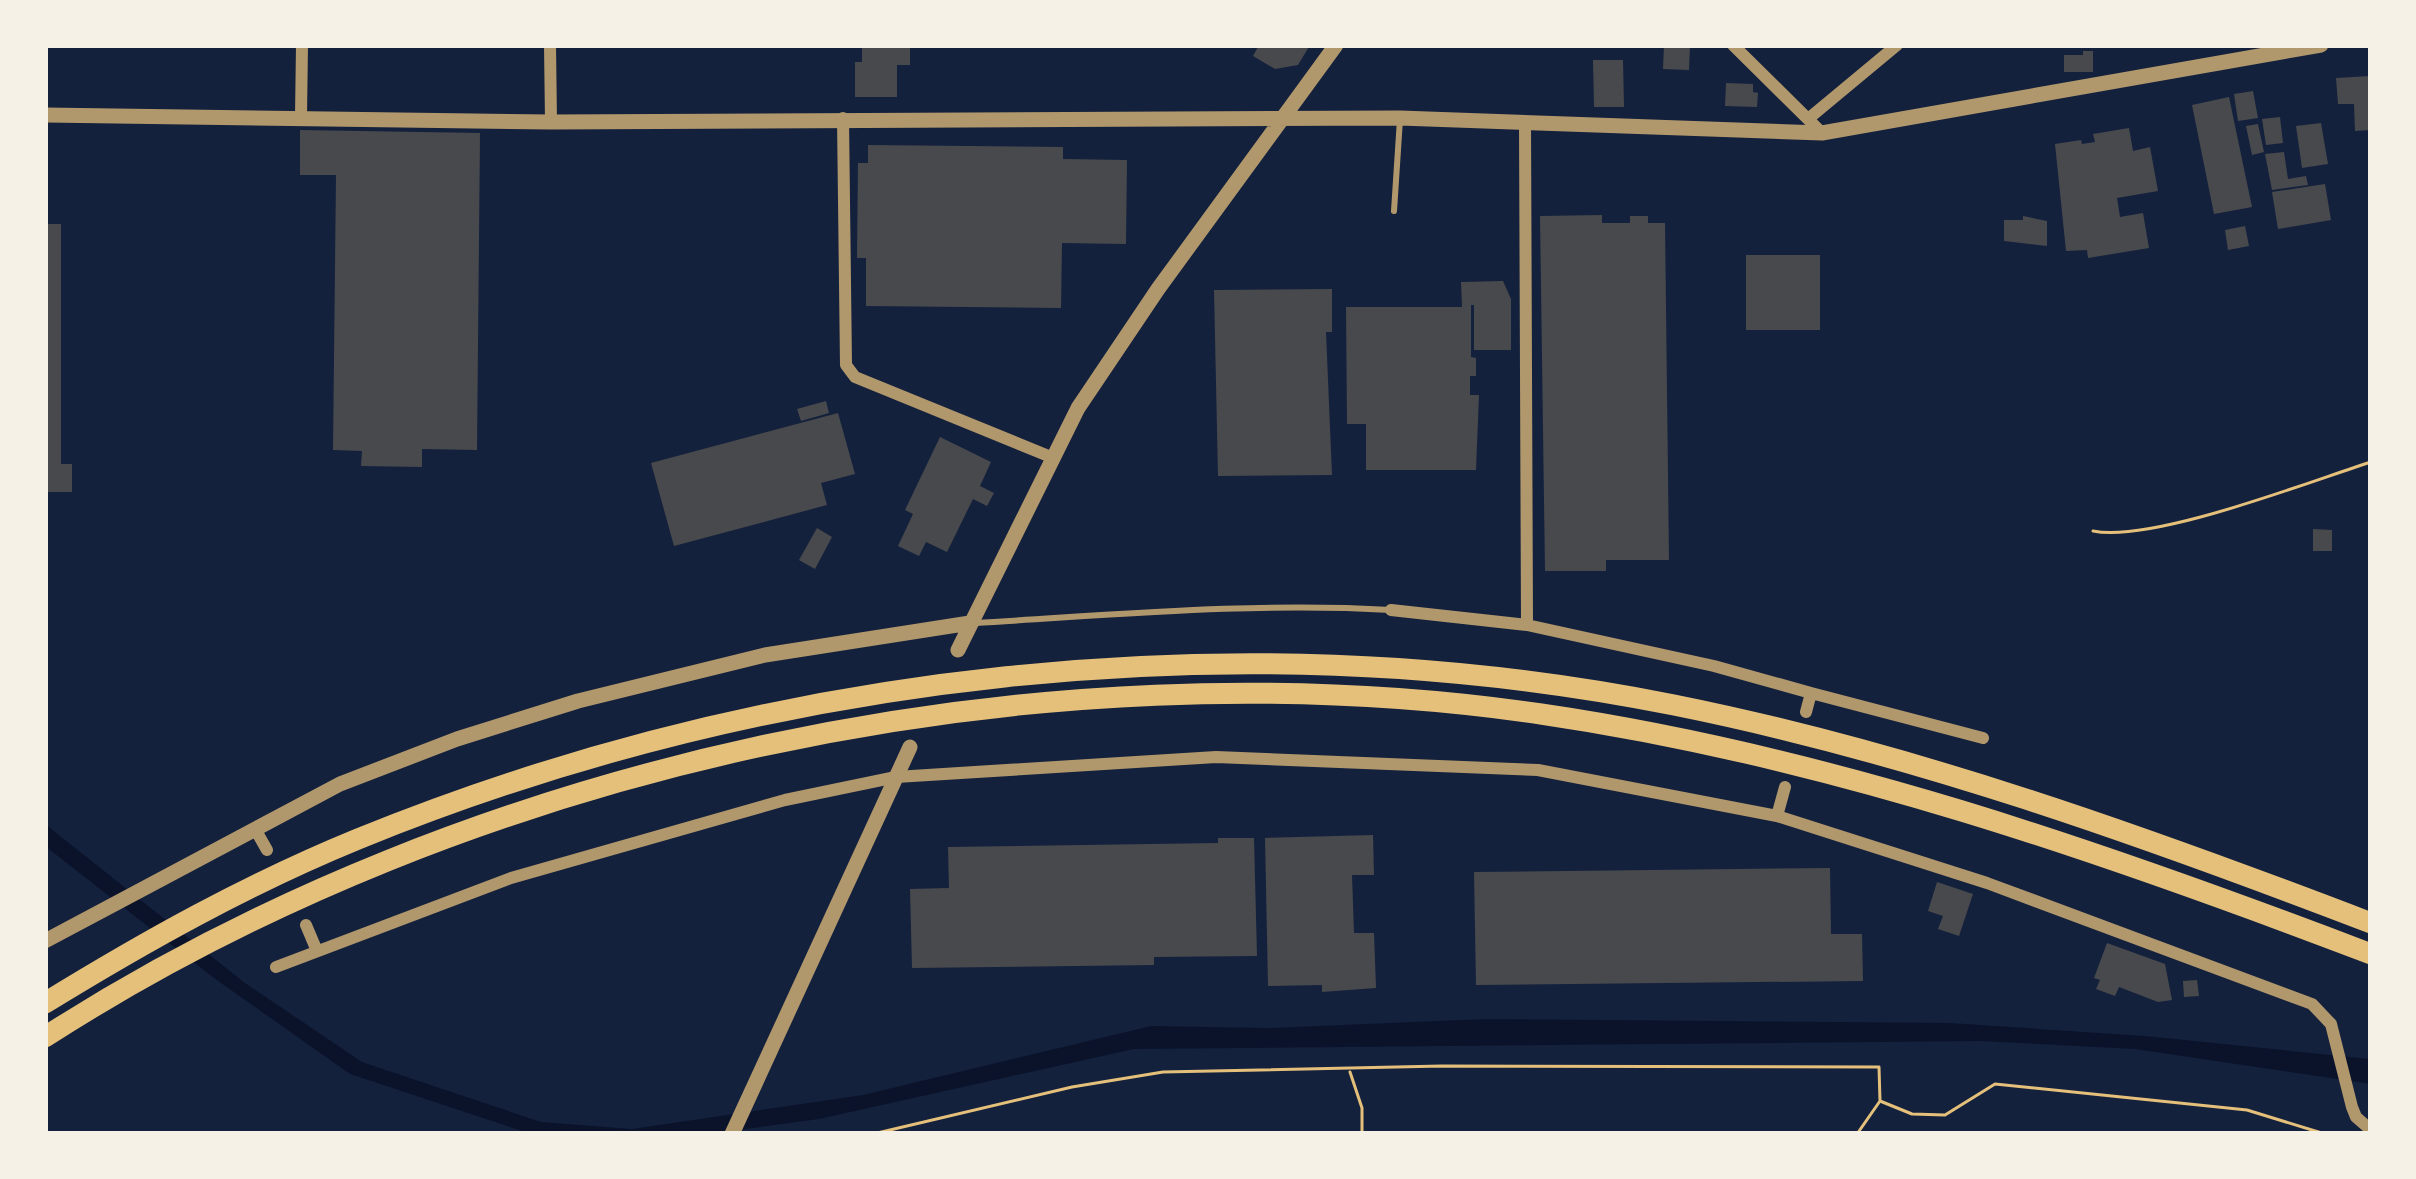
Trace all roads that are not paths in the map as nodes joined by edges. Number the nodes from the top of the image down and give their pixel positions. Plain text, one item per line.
1 (302, 45) edge
2 (550, 45) edge
3 (1336, 45) edge
4 (1733, 45) edge
5 (1897, 45) edge
6 (2320, 45) edge
7 (45, 115) edge
8 (301, 116) junction
9 (843, 118) junction
10 (1400, 118) junction
11 (1283, 119) junction
12 (1808, 119) junction
13 (551, 122) junction
14 (1526, 122) junction
15 (1822, 134) junction
16 (1394, 211) dead end
17 (1051, 458) junction
18 (1391, 610) joint
19 (970, 623) junction
20 (1527, 625) junction
21 (958, 650) dead end
22 (1811, 693) junction
23 (1806, 712) dead end
24 (1983, 738) dead end
25 (910, 747) dead end
26 (896, 778) junction
27 (1785, 787) dead end
28 (1777, 816) junction
29 (255, 829) junction
30 (267, 850) dead end
31 (2371, 923) edge
32 (306, 925) dead end
33 (45, 941) edge
34 (317, 951) junction
35 (2371, 954) edge
36 (276, 967) dead end
37 (45, 1003) edge
38 (45, 1037) edge
39 (2371, 1130) edge
40 (732, 1134) edge

1 - 8 street
2 - 13 street
3 - 11 street
4 - 12 street
5 - 12 street
6 - 15 street
7 - 8 street
8 - 13 street
9 - 11 street
9 - 13 street
9 - 17 street
10 - 11 street
10 - 14 street
10 - 16 lane
11 - 17 street
12 - 15 street
14 - 15 street
14 - 20 street
17 - 19 street
18 - 19 lane
18 - 20 street
19 - 21 street
19 - 29 street
20 - 22 street
22 - 23 street
22 - 24 street
25 - 26 street
26 - 28 street
26 - 34 street
26 - 40 street
27 - 28 street
28 - 39 street
29 - 30 street
29 - 33 street
31 - 37 highway
32 - 34 street
34 - 36 street
35 - 38 highway

